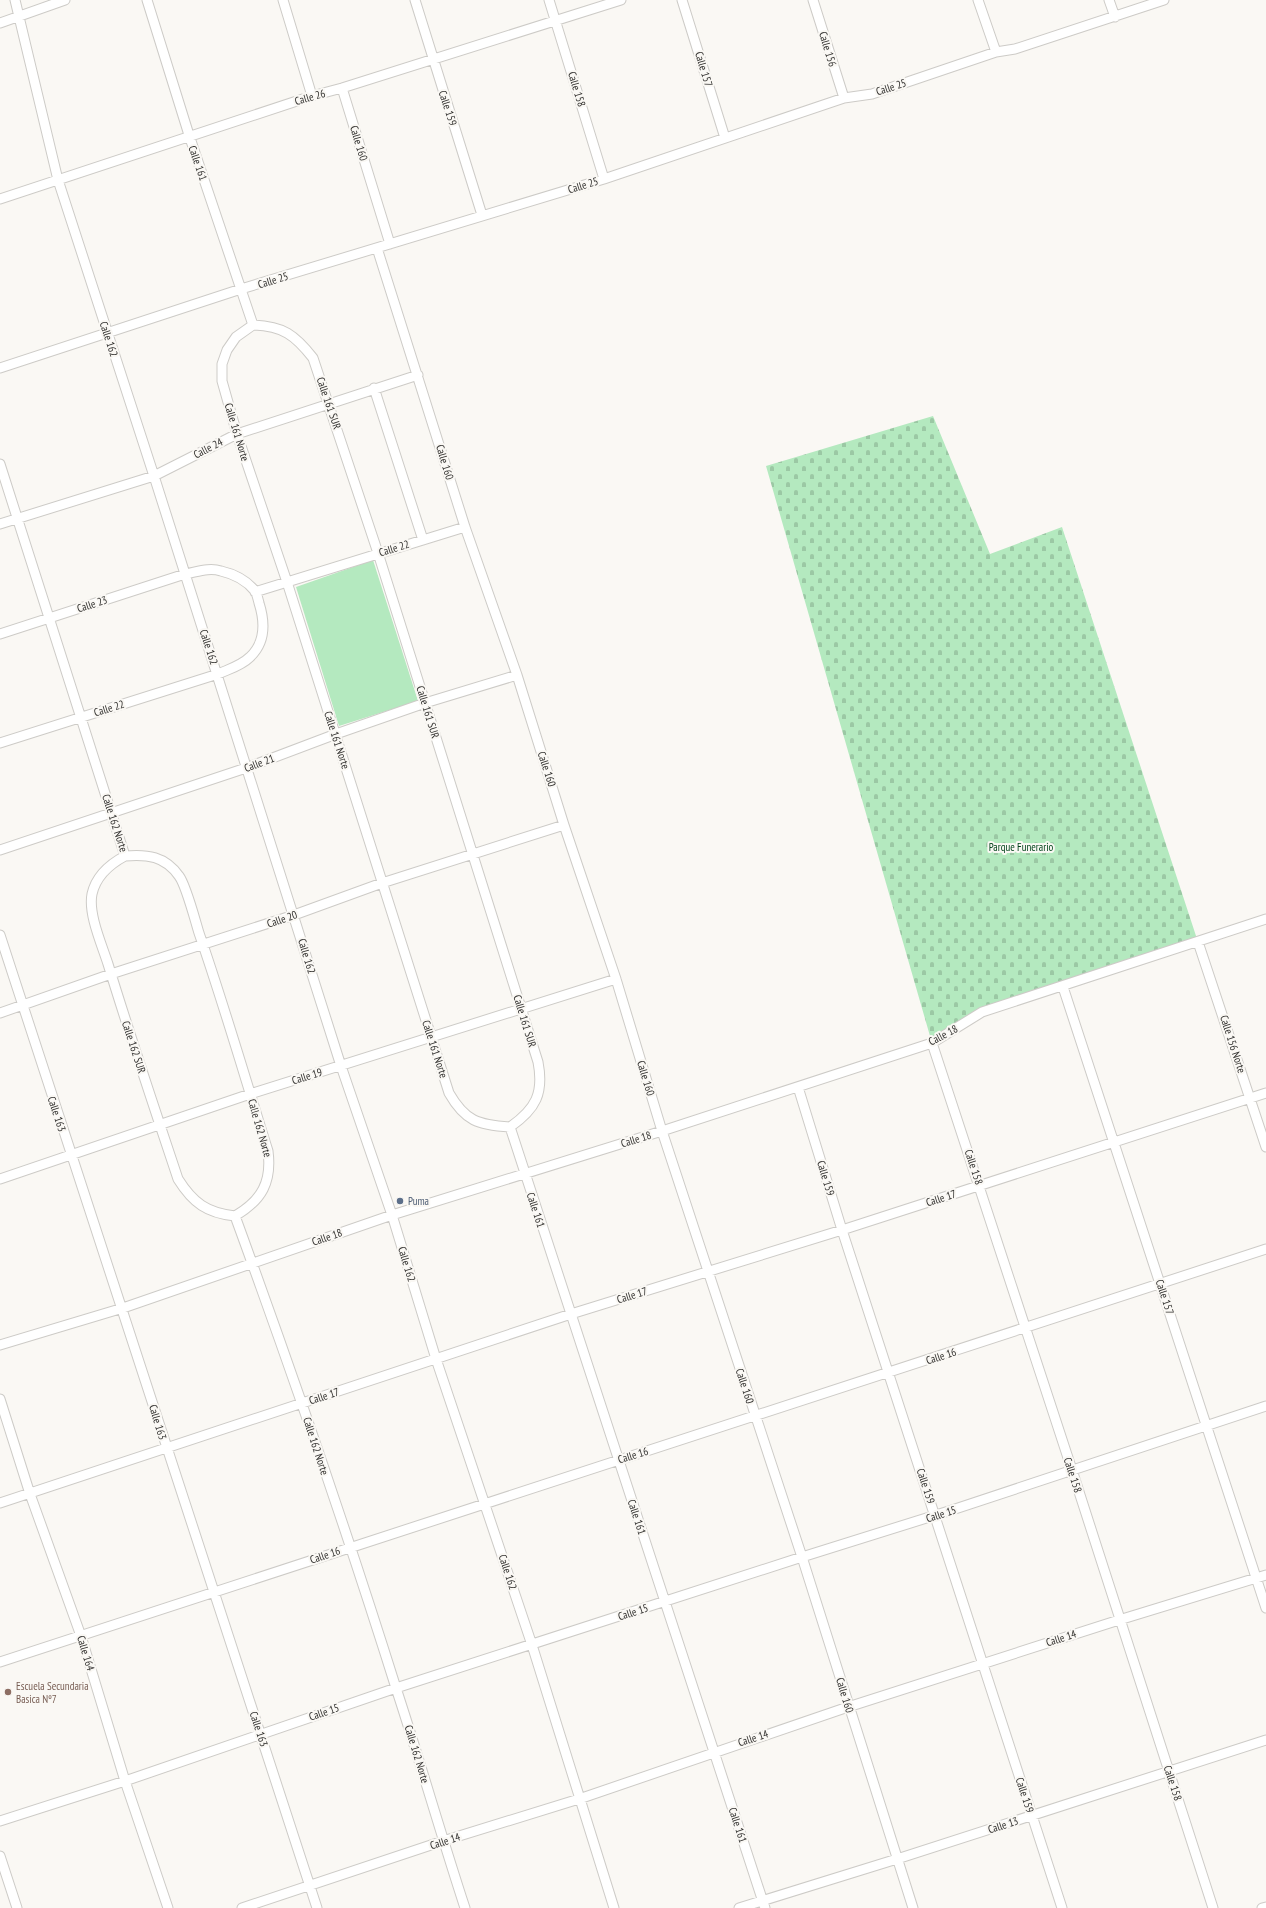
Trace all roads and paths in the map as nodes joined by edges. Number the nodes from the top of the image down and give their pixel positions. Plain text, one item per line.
1 (15, 0) edge
2 (65, 0) edge
3 (147, 0) edge
4 (283, 0) edge
5 (415, 0) edge
6 (550, 0) edge
7 (621, 0) edge
8 (682, 0) edge
9 (813, 0) edge
10 (978, 0) edge
11 (1109, 0) edge
12 (1164, 0) edge
13 (20, 17) junction
14 (1115, 17) junction
15 (556, 20) junction
16 (0, 23) edge
17 (996, 52) junction
18 (433, 60) junction
19 (342, 88) junction
20 (312, 96) junction
21 (844, 98) junction
22 (189, 136) junction
23 (725, 138) junction
24 (604, 179) junction
25 (58, 180) junction
26 (0, 198) edge
27 (482, 215) junction
28 (390, 244) junction
29 (377, 248) junction
30 (241, 289) junction
31 (253, 325) junction
32 (107, 334) junction
33 (0, 368) edge
34 (418, 375) junction
35 (374, 388) junction
36 (329, 403) junction
37 (237, 434) junction
38 (0, 464) edge
39 (154, 476) junction
40 (17, 519) junction
41 (0, 524) edge
42 (465, 527) junction
43 (423, 540) junction
44 (378, 553) junction
45 (185, 574) junction
46 (287, 582) junction
47 (256, 592) junction
48 (50, 618) junction
49 (0, 634) edge
50 (218, 674) junction
51 (517, 675) junction
52 (425, 703) junction
53 (81, 717) junction
54 (336, 734) junction
55 (0, 743) edge
56 (246, 768) junction
57 (112, 814) junction
58 (564, 825) junction
59 (0, 850) edge
60 (472, 855) junction
61 (125, 856) junction
62 (382, 883) junction
63 (294, 916) junction
64 (1266, 919) edge
65 (0, 935) edge
66 (1198, 942) junction
67 (204, 945) junction
68 (111, 974) junction
69 (616, 979) junction
70 (1063, 987) junction
71 (23, 1006) junction
72 (522, 1008) junction
73 (0, 1013) edge
74 (431, 1038) junction
75 (932, 1043) junction
76 (342, 1066) junction
77 (798, 1087) junction
78 (1266, 1093) edge
79 (250, 1094) junction
80 (1250, 1098) junction
81 (160, 1126) junction
82 (510, 1127) junction
83 (662, 1131) junction
84 (1114, 1143) junction
85 (1266, 1147) edge
86 (71, 1155) junction
87 (525, 1174) junction
88 (0, 1179) edge
89 (980, 1186) junction
90 (392, 1215) junction
91 (235, 1216) junction
92 (842, 1230) junction
93 (1266, 1249) edge
94 (253, 1264) junction
95 (708, 1271) junction
96 (1161, 1285) junction
97 (123, 1308) junction
98 (571, 1314) junction
99 (1025, 1329) junction
100 (0, 1345) edge
101 (436, 1359) junction
102 (890, 1373) junction
103 (0, 1400) edge
104 (302, 1403) junction
105 (1266, 1406) edge
106 (755, 1417) junction
107 (1207, 1426) junction
108 (166, 1447) junction
109 (618, 1459) junction
110 (1072, 1470) junction
111 (30, 1494) junction
112 (0, 1503) edge
113 (484, 1503) junction
114 (935, 1516) junction
115 (349, 1547) junction
116 (802, 1557) junction
117 (1266, 1575) edge
118 (1256, 1578) junction
119 (214, 1592) junction
120 (665, 1602) junction
121 (1266, 1608) edge
122 (1119, 1620) junction
123 (81, 1636) junction
124 (532, 1645) junction
125 (0, 1662) edge
126 (982, 1664) junction
127 (396, 1688) junction
128 (848, 1707) junction
129 (260, 1734) junction
130 (1266, 1740) edge
131 (714, 1751) junction
132 (1169, 1772) junction
133 (125, 1781) junction
134 (579, 1799) junction
135 (1032, 1815) junction
136 (0, 1821) edge
137 (443, 1841) junction
138 (0, 1856) edge
139 (897, 1859) junction
140 (309, 1886) junction
141 (764, 1904) edge
142 (1266, 1907) edge
143 (17, 1908) edge
144 (168, 1908) edge
145 (242, 1908) edge
146 (316, 1908) edge
147 (466, 1908) edge
148 (614, 1908) edge
149 (740, 1908) edge
150 (913, 1908) edge
151 (1062, 1908) edge
152 (1212, 1908) edge
153 (1262, 1908) edge

1 - 13 street, Calle 162
2 - 13 street
3 - 22 street, Calle 161
4 - 20 street
5 - 18 street, Calle 159
6 - 15 street, Calle 158
7 - 15 street, Calle 26
8 - 23 street, Calle 157
9 - 21 street, Calle 156
10 - 17 street
11 - 14 street
12 - 14 street, Calle 25
13 - 16 street
13 - 25 street, Calle 162
14 - 17 street, Calle 25
15 - 18 street, Calle 26
15 - 24 street, Calle 158
17 - 21 street, Calle 25
18 - 19 street, Calle 26
18 - 27 street, Calle 159
19 - 20 street, Calle 26
19 - 28 street, Calle 160
20 - 22 street, Calle 26
21 - 23 street, Calle 25
22 - 25 street, Calle 26
22 - 30 street, Calle 161
23 - 24 street, Calle 25
24 - 27 street, Calle 25
25 - 26 street, Calle 26
25 - 32 street, Calle 162
27 - 28 street, Calle 25
28 - 29 street, Calle 25
29 - 30 street, Calle 25
29 - 34 street, Calle 160
30 - 31 street, Calle 161
30 - 32 street, Calle 25
31 - 36 street, Calle 161 SUR
31 - 37 street, Calle 161 Norte
32 - 33 street, Calle 25
32 - 39 street, Calle 162
34 - 35 street, Calle 24
34 - 42 street, Calle 160
35 - 36 street, Calle 24
35 - 43 street
36 - 37 street, Calle 24
36 - 44 street, Calle 161 SUR
37 - 39 street, Calle 24
37 - 46 street, Calle 161 Norte
38 - 40 street, Calle 162 Norte
39 - 40 street, Calle 24
39 - 45 street, Calle 162
40 - 41 street, Calle 24
40 - 48 street, Calle 162 Norte
42 - 43 street, Calle 22
42 - 51 street, Calle 160
43 - 44 street, Calle 22
44 - 46 street, Calle 22
44 - 52 street, Calle 161 SUR
45 - 47 street, Calle 23
45 - 48 street, Calle 23
45 - 50 street, Calle 162
46 - 47 street, Calle 22
46 - 54 street, Calle 161 Norte
47 - 50 street, Calle 22
48 - 49 street, Calle 23
48 - 53 street, Calle 162 Norte
50 - 53 street, Calle 22
50 - 56 street, Calle 162
51 - 52 street, Calle 21
51 - 58 street, Calle 160
52 - 54 street, Calle 21
52 - 60 street, Calle 161 SUR
53 - 55 street, Calle 22
53 - 57 street, Calle 162 Norte
54 - 56 street, Calle 21
54 - 62 street, Calle 161 Norte
56 - 57 street, Calle 21
56 - 63 street, Calle 162
57 - 59 street, Calle 21
57 - 61 street, Calle 162 Norte
58 - 60 street, Calle 20
58 - 69 street, Calle 160
60 - 62 street, Calle 20
60 - 72 street, Calle 161 SUR
61 - 67 street, Calle 162 Norte
61 - 68 street, Calle 162 SUR
62 - 63 street, Calle 20
62 - 74 street, Calle 161 Norte
63 - 67 street, Calle 20
63 - 76 street, Calle 162
64 - 66 street, Calle 18
65 - 71 street, Calle 163
66 - 70 street, Calle 18
66 - 80 street, Calle 156 Norte
67 - 68 street, Calle 20
67 - 79 street, Calle 162 Norte
68 - 71 street, Calle 20
68 - 81 street, Calle 162 SUR
69 - 72 street, Calle 19
69 - 83 street, Calle 160
70 - 75 street, Calle 18
70 - 84 street, Calle 157
71 - 73 street, Calle 20
71 - 86 street, Calle 163
72 - 74 street, Calle 19
72 - 82 street, Calle 161 SUR
74 - 76 street, Calle 19
74 - 82 street, Calle 161 Norte
75 - 77 street, Calle 18
75 - 89 street, Calle 158
76 - 79 street, Calle 19
76 - 90 street, Calle 162
77 - 83 street, Calle 18
77 - 92 street, Calle 159
78 - 80 street, Calle 17
79 - 81 street, Calle 19
79 - 91 street, Calle 162 Norte
80 - 84 street, Calle 17
80 - 85 street, Calle 156 Norte
81 - 86 street, Calle 19
81 - 91 street, Calle 162 SUR
82 - 87 street, Calle 161
83 - 87 street, Calle 18
83 - 95 street, Calle 160
84 - 89 street, Calle 17
84 - 96 street, Calle 157
86 - 88 street, Calle 19
86 - 97 street, Calle 163
87 - 90 street, Calle 18
87 - 98 street, Calle 161
89 - 92 street, Calle 17
89 - 99 street, Calle 158
90 - 94 street, Calle 18
90 - 101 street, Calle 162
91 - 94 street, Calle 162 Norte
92 - 95 street, Calle 17
92 - 102 street, Calle 159
93 - 96 street, Calle 16
94 - 97 street, Calle 18
94 - 104 street, Calle 162 Norte
95 - 98 street, Calle 17
95 - 106 street, Calle 160
96 - 99 street, Calle 16
96 - 107 street, Calle 157
97 - 100 street, Calle 18
97 - 108 street, Calle 163
98 - 101 street, Calle 17
98 - 109 street, Calle 161
99 - 102 street, Calle 16
99 - 110 street, Calle 158
101 - 104 street, Calle 17
101 - 113 street, Calle 162
102 - 106 street, Calle 16
102 - 114 street, Calle 159
103 - 111 street, Calle 164
104 - 108 street, Calle 17
104 - 115 street, Calle 162 Norte
105 - 107 street, Calle 15
106 - 109 street, Calle 16
106 - 116 street, Calle 160
107 - 110 street, Calle 15
107 - 118 street, Calle 157
108 - 111 street, Calle 17
108 - 119 street, Calle 163
109 - 113 street, Calle 16
109 - 120 street, Calle 161
110 - 114 street, Calle 15
110 - 122 street, Calle 158
111 - 112 street, Calle 17
111 - 123 street, Calle 164
113 - 115 street, Calle 16
113 - 124 street, Calle 162
114 - 116 street, Calle 15
114 - 126 street, Calle 159
115 - 119 street, Calle 16
115 - 127 street, Calle 162 Norte
116 - 120 street, Calle 15
116 - 128 street, Calle 160
117 - 118 street, Calle 14
118 - 121 street, Calle 157
118 - 122 street, Calle 14
119 - 123 street, Calle 16
119 - 129 street, Calle 163
120 - 124 street, Calle 15
120 - 131 street, Calle 161
122 - 126 street, Calle 14
122 - 132 street, Calle 158
123 - 125 street, Calle 16
123 - 133 street, Calle 164
124 - 127 street, Calle 15
124 - 134 street, Calle 162
126 - 128 street, Calle 14
126 - 135 street, Calle 159
127 - 129 street, Calle 15
127 - 137 street, Calle 162 Norte
128 - 131 street, Calle 14
128 - 139 street, Calle 160
129 - 133 street, Calle 15
129 - 140 street, Calle 163
130 - 132 street, Calle 13
131 - 134 street, Calle 14
131 - 141 street, Calle 161
132 - 135 street, Calle 13
132 - 152 street, Calle 158
133 - 136 street, Calle 15
133 - 144 street, Calle 164
134 - 137 street, Calle 14
134 - 148 street, Calle 162
135 - 139 street, Calle 13
135 - 151 street, Calle 159
137 - 140 street, Calle 14
137 - 147 street, Calle 162 Norte
138 - 143 street
139 - 141 street, Calle 13
139 - 150 street, Calle 160
140 - 145 street, Calle 14
140 - 146 street, Calle 163
141 - 149 street, Calle 13
142 - 153 street

